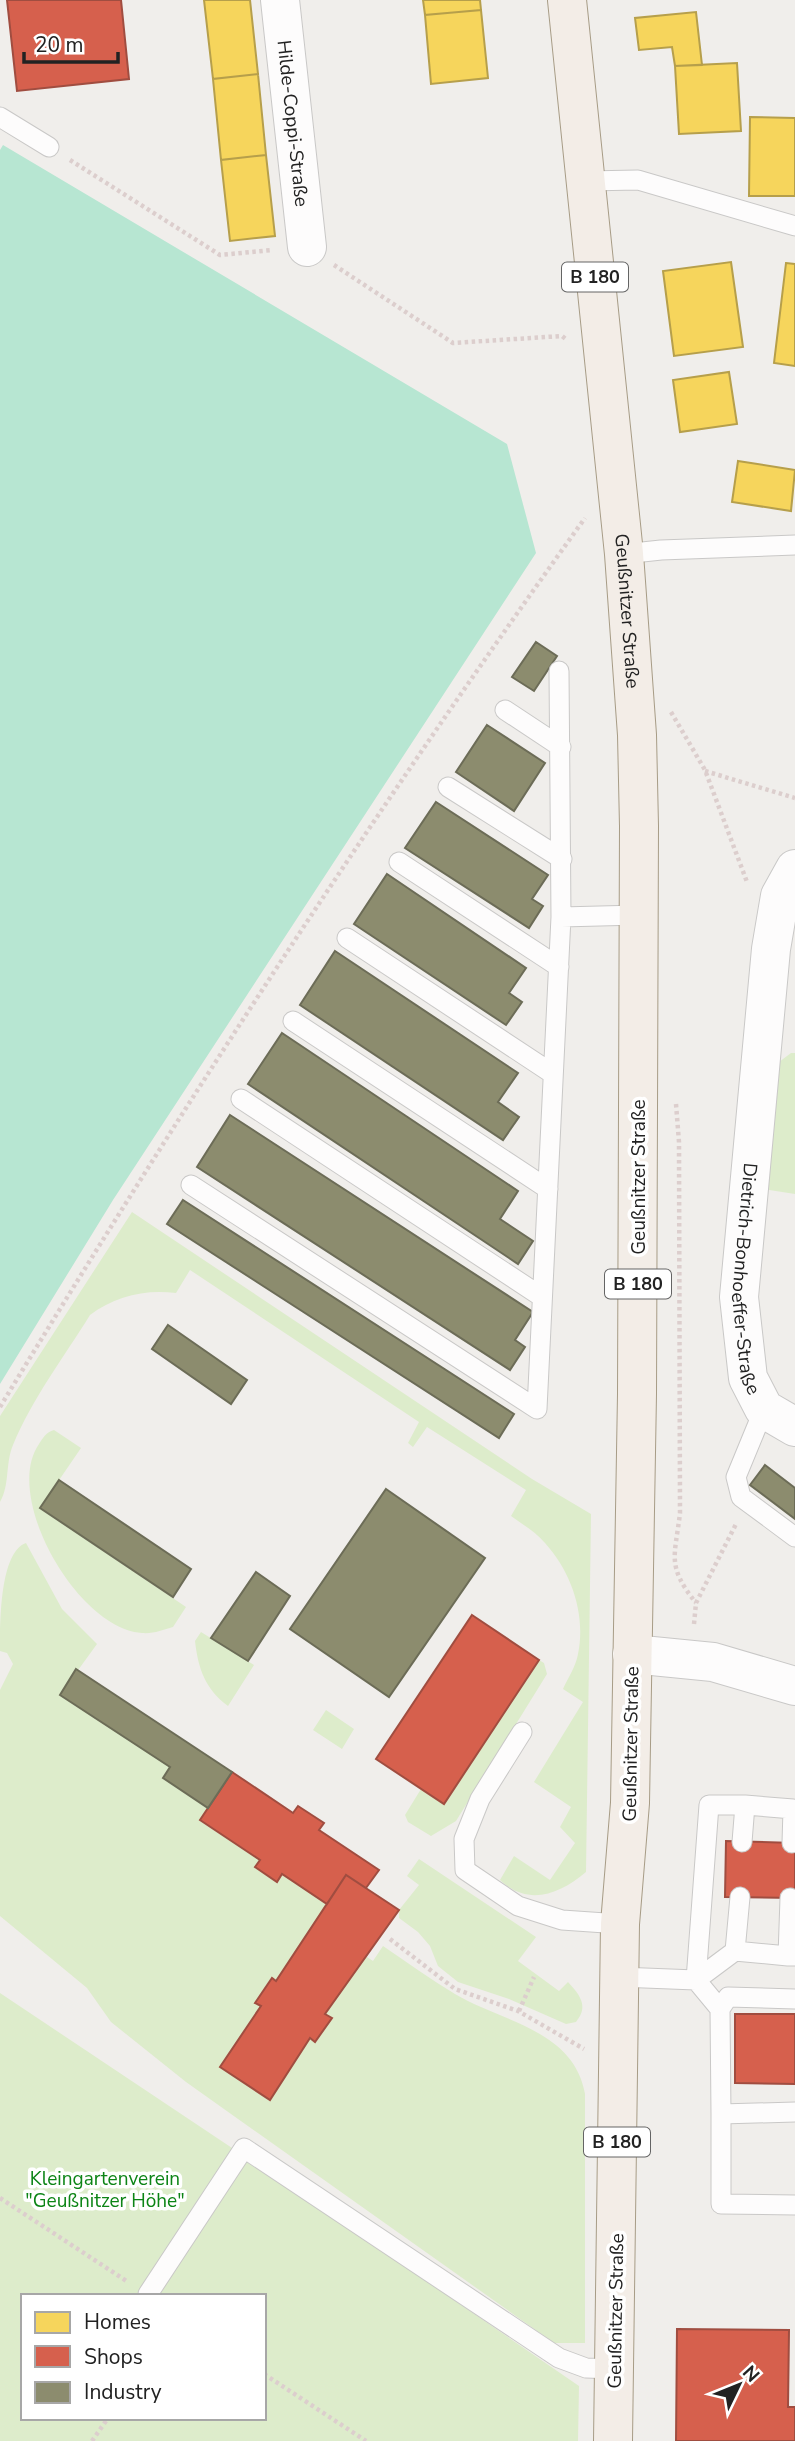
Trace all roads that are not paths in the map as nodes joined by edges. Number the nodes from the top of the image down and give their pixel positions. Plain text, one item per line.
1 (280, 0) edge
2 (567, 0) edge
3 (0, 117) edge
4 (49, 147) road end
5 (586, 181) junction
6 (795, 226) edge
7 (307, 247) road end
8 (795, 545) edge
9 (624, 554) junction
10 (559, 671) dead end
11 (505, 710) dead end
12 (561, 747) junction
13 (448, 787) dead end
14 (562, 859) junction
15 (399, 862) dead end
16 (795, 869) edge
17 (639, 915) junction
18 (561, 917) junction
19 (348, 938) dead end
20 (559, 968) junction
21 (293, 1021) dead end
22 (779, 1028) edge
23 (554, 1074) junction
24 (241, 1099) dead end
25 (191, 1185) dead end
26 (548, 1189) junction
27 (542, 1297) junction
28 (780, 1418) edge
29 (795, 1538) edge
30 (632, 1654) junction
31 (795, 1686) edge
32 (522, 1732) dead end
33 (745, 1805) junction
34 (794, 1809) edge
35 (742, 1842) dead end
36 (792, 1843) dead end
37 (740, 1897) dead end
38 (790, 1898) dead end
39 (620, 1924) junction
40 (735, 1951) junction
41 (791, 1956) edge
42 (619, 1977) junction
43 (696, 1980) junction
44 (795, 1999) edge
45 (720, 2010) junction
46 (795, 2112) edge
47 (721, 2114) junction
48 (795, 2205) edge
49 (148, 2294) edge
50 (614, 2369) junction
51 (613, 2441) edge

1 - 7 street, Hilde-Coppi-Straße
2 - 5 main road, Geußnitzer Straße / B 180
3 - 4 lane
5 - 6 lane
5 - 9 main road, Geußnitzer Straße / B 180
8 - 9 lane
9 - 17 main road, Geußnitzer Straße / B 180
10 - 12 lane
11 - 12 lane
12 - 14 lane
13 - 14 lane
14 - 18 lane
15 - 20 lane
16 - 22 street, Dietrich-Bonhoeffer-Straße
17 - 18 lane
17 - 30 main road, Geußnitzer Straße / B 180
18 - 20 lane
19 - 23 lane
20 - 23 lane
21 - 26 lane
22 - 28 street, Dietrich-Bonhoeffer-Straße
23 - 26 lane
24 - 27 lane
25 - 27 lane
26 - 27 lane
28 - 29 lane
30 - 31 street
30 - 39 main road, Geußnitzer Straße / B 180
32 - 39 lane
33 - 34 lane
33 - 35 lane
33 - 43 lane
34 - 36 lane
37 - 40 lane
38 - 41 lane
39 - 42 main road, Geußnitzer Straße / B 180
40 - 41 lane
40 - 43 lane
42 - 43 lane
42 - 50 main road, Geußnitzer Straße / B 180
43 - 45 lane
44 - 45 lane
45 - 47 lane
46 - 47 lane
47 - 48 lane
49 - 50 lane
50 - 51 main road, Geußnitzer Straße / B 180

